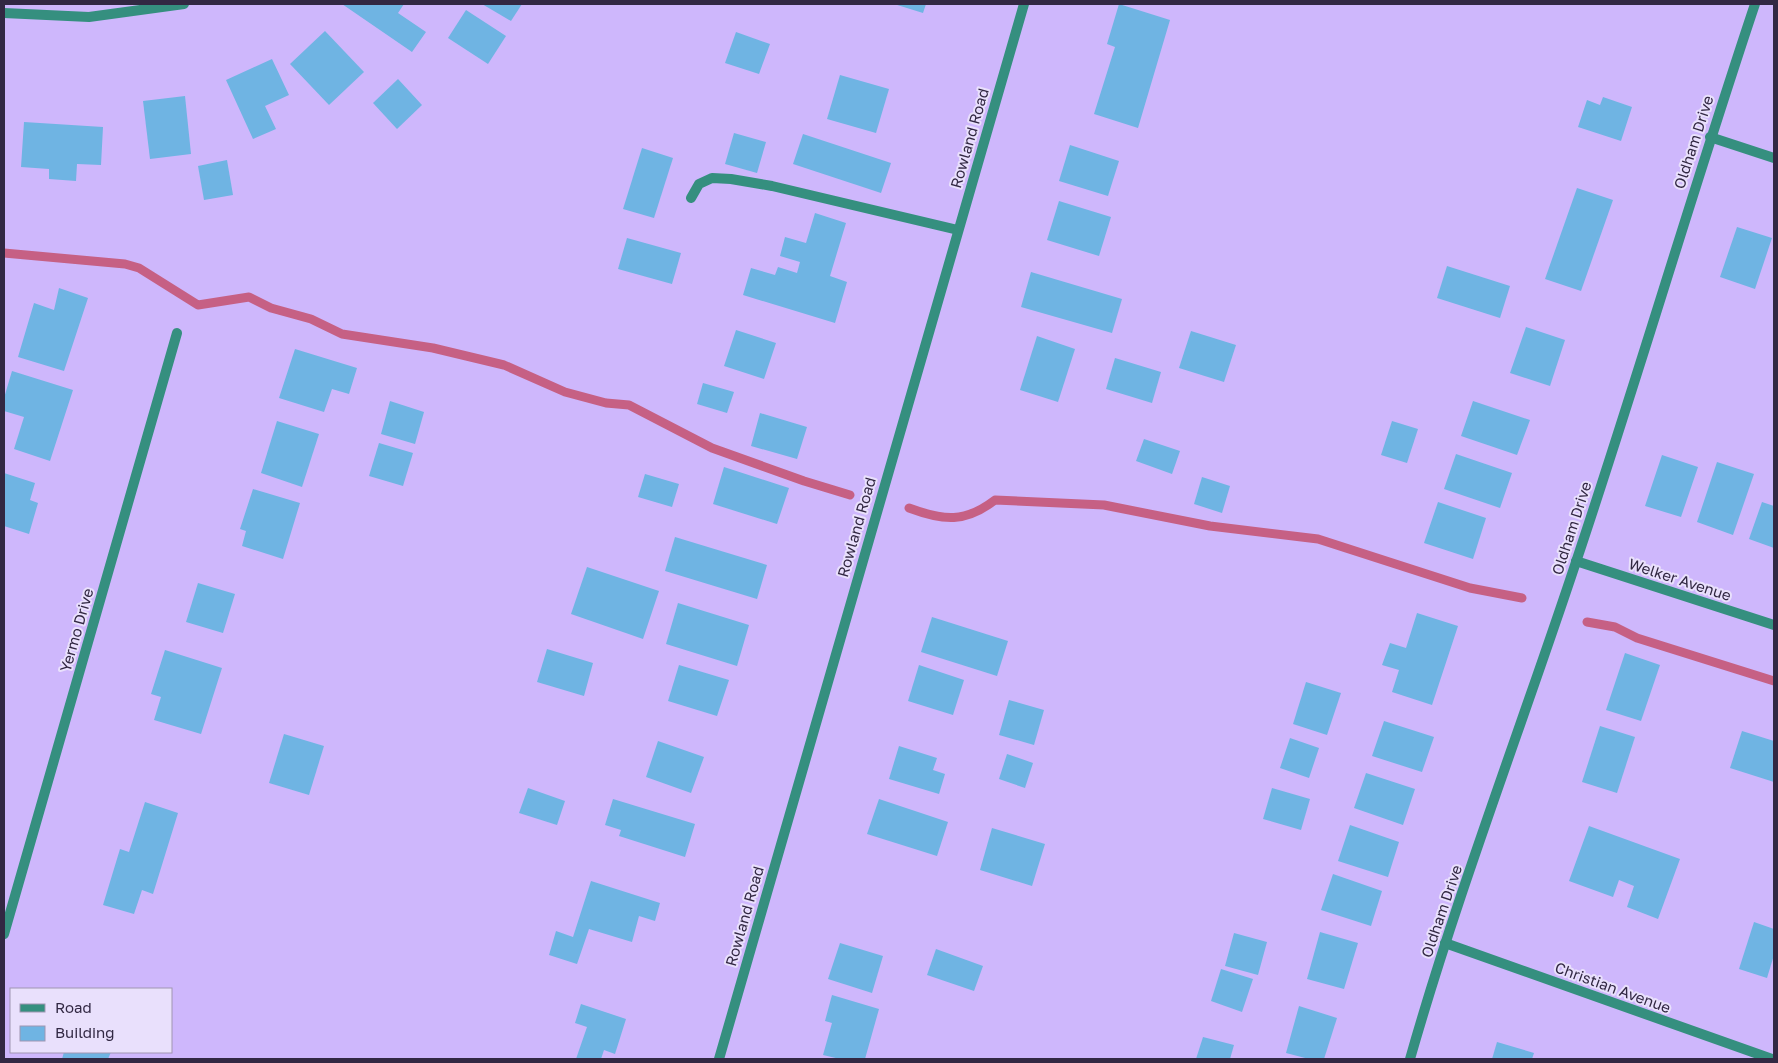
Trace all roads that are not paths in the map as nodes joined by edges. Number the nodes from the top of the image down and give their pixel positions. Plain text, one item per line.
1 (184, 4) edge
2 (1024, 4) edge
3 (1755, 4) edge
4 (4, 13) edge
5 (1710, 137) junction
6 (1774, 158) edge
7 (692, 198) dead end
8 (958, 230) junction
9 (177, 333) dead end
10 (1576, 561) junction
11 (1774, 625) edge
12 (4, 934) edge
13 (1445, 944) junction
14 (719, 1059) edge
15 (1410, 1059) edge
16 (1772, 1059) edge

1 - 4 street
2 - 8 street, Rowland Road
3 - 5 street, Oldham Drive
5 - 6 street
5 - 10 street, Oldham Drive
7 - 8 street
8 - 14 street, Rowland Road
9 - 12 street, Yermo Drive
10 - 11 street, Welker Avenue
10 - 13 street, Oldham Drive
13 - 15 street, Oldham Drive
13 - 16 street, Christian Avenue

